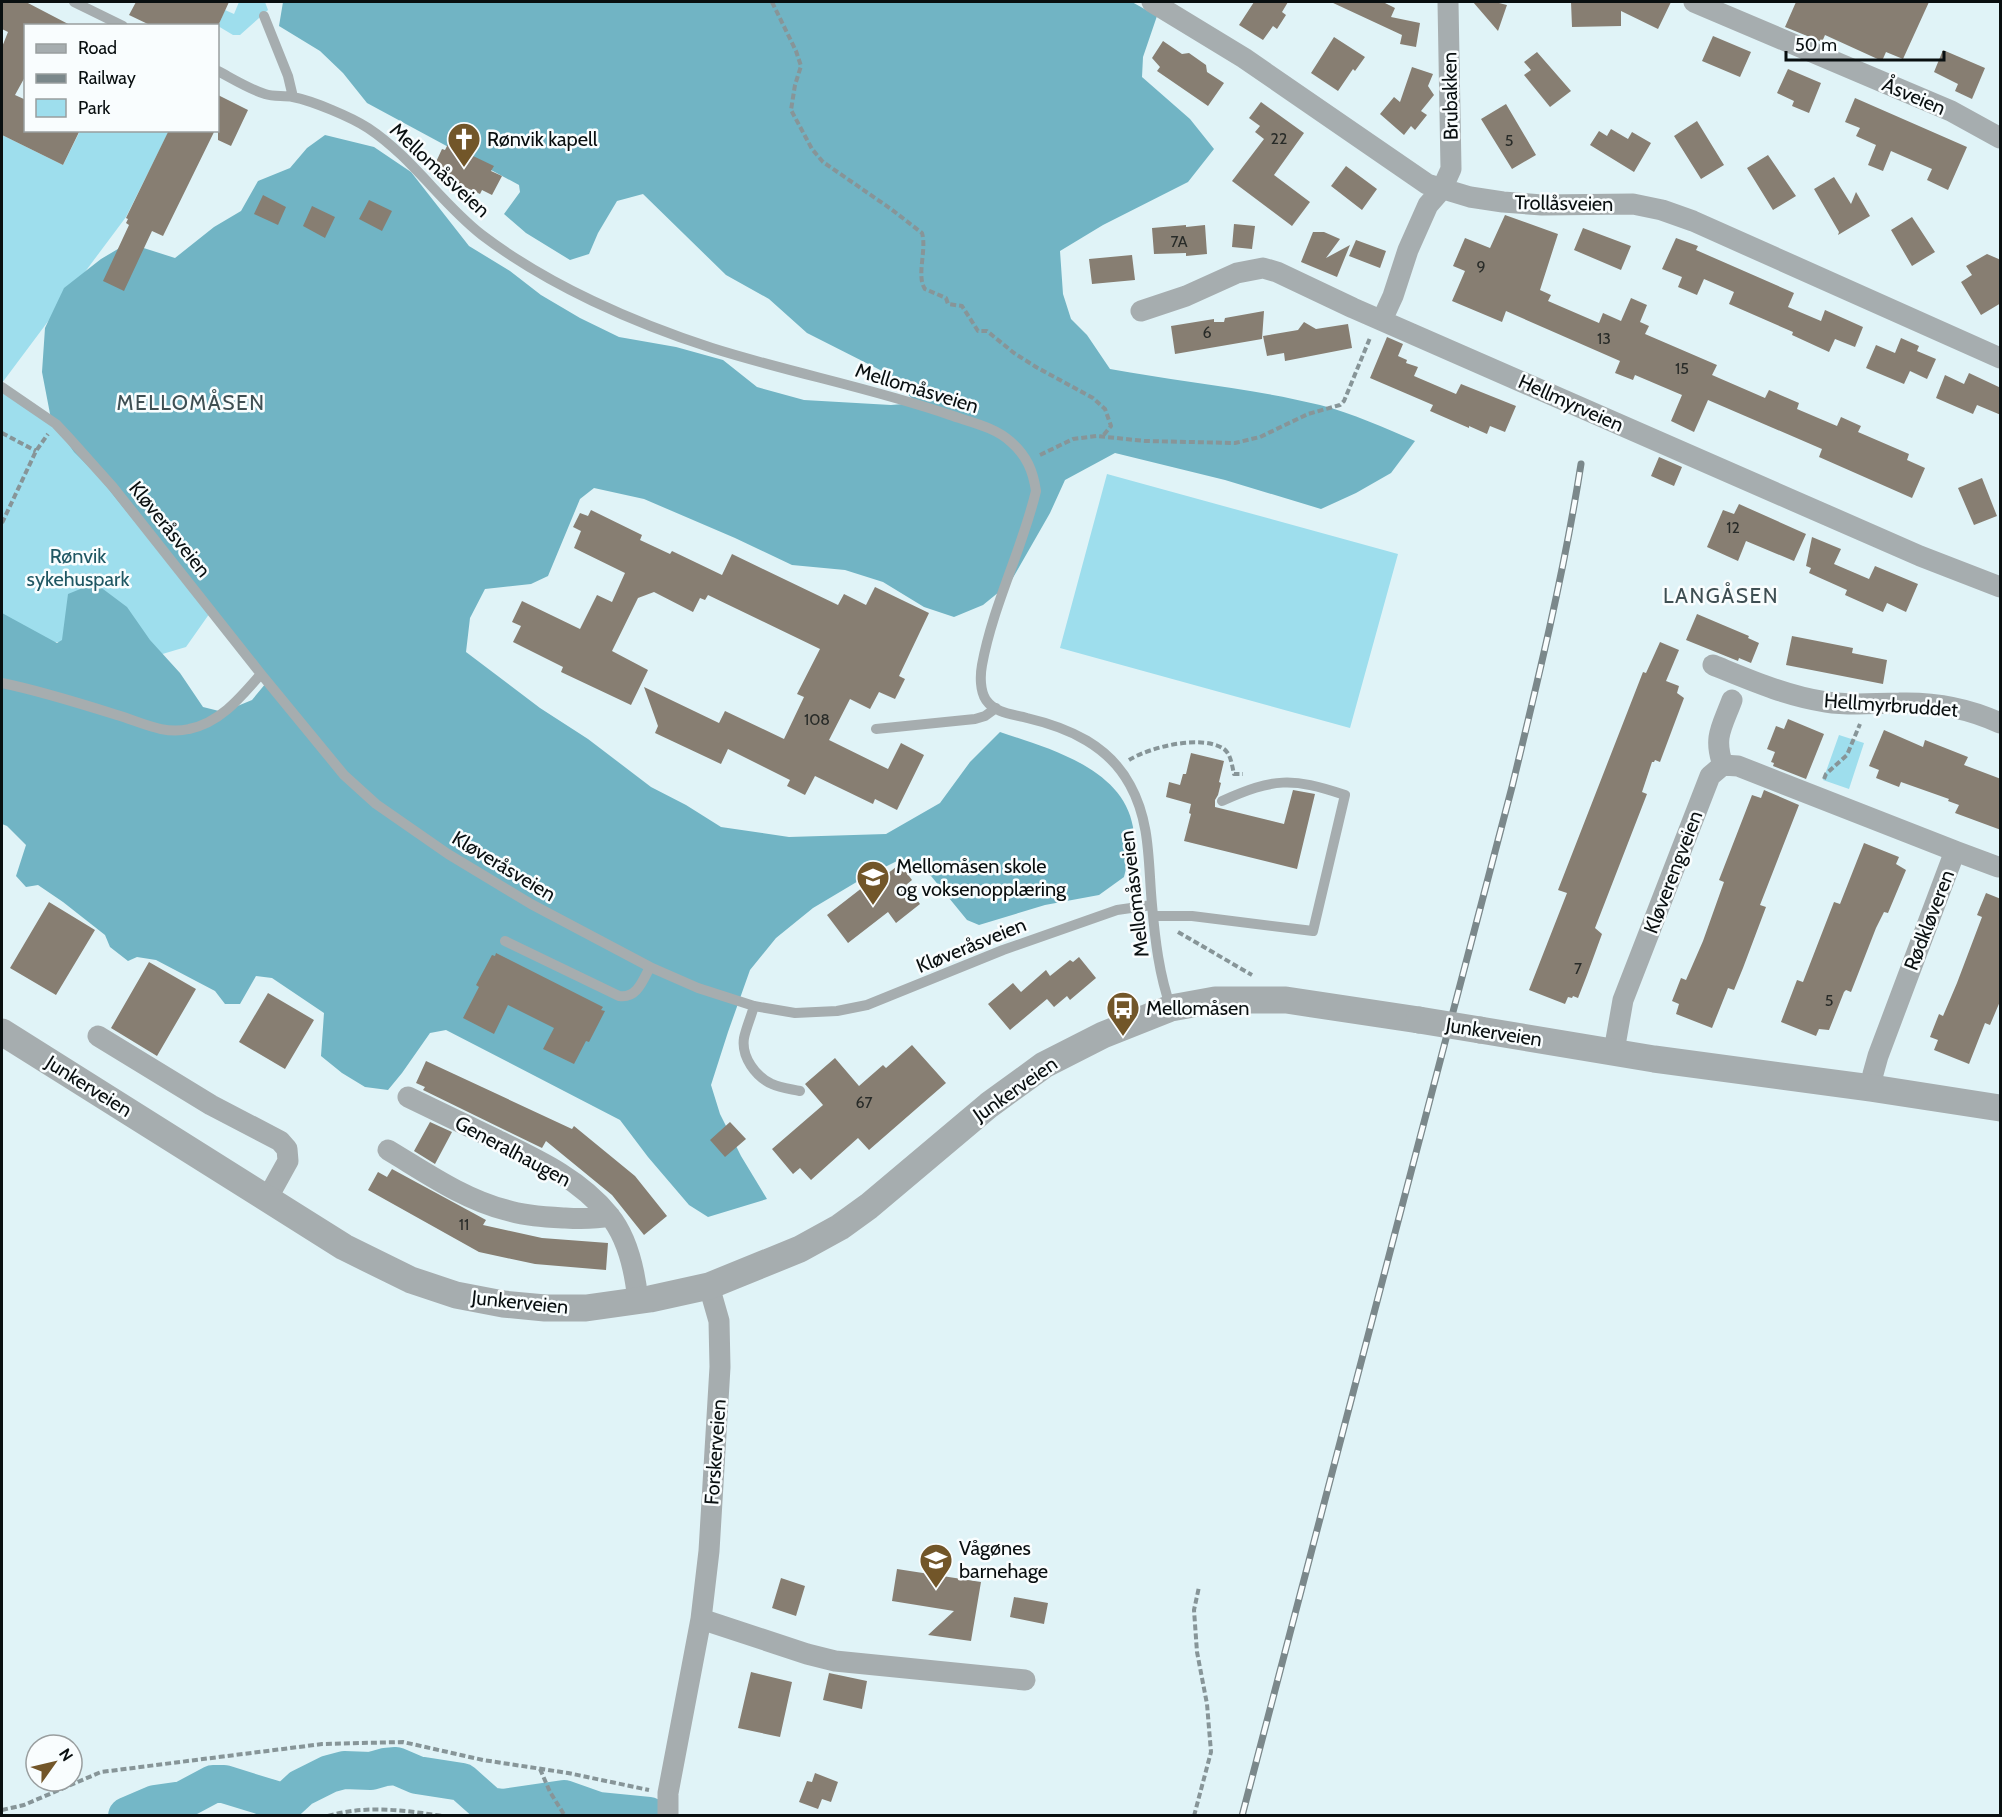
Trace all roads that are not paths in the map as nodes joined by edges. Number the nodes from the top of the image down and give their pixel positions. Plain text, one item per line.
1 (74, 2) edge
2 (1152, 2) edge
3 (1448, 2) edge
4 (1694, 2) edge
5 (264, 16) dead end
6 (119, 24) edge
7 (219, 71) edge
8 (293, 97) junction
9 (2001, 138) edge
10 (1442, 189) junction
11 (1141, 311) dead end
12 (1382, 320) junction
13 (2001, 358) edge
14 (2, 387) edge
15 (2001, 587) edge
16 (1713, 665) dead end
17 (261, 674) junction
18 (2, 683) edge
19 (1732, 700) dead end
20 (996, 708) junction
21 (2001, 723) edge
22 (876, 729) dead end
23 (1723, 765) junction
24 (1222, 801) dead end
25 (1955, 851) junction
26 (1998, 867) dead end
27 (1155, 912) junction
28 (505, 941) dead end
29 (650, 967) junction
30 (754, 1006) junction
31 (1171, 1008) junction
32 (2, 1032) edge
33 (98, 1036) dead end
34 (1614, 1051) junction
35 (1871, 1088) junction
36 (800, 1091) dead end
37 (408, 1097) dead end
38 (2001, 1108) edge
39 (388, 1150) dead end
40 (267, 1199) junction
41 (610, 1216) junction
42 (710, 1286) junction
43 (638, 1301) junction
44 (701, 1619) junction
45 (1025, 1680) dead end
46 (668, 1806) edge

1 - 6 lane
2 - 10 street, Trollåsveien
3 - 10 street, Brubakken
4 - 9 street, Åsveien
5 - 8 lane
7 - 8 lane, Mellomåsveien
8 - 20 lane, Mellomåsveien
10 - 12 street, Brubakken
10 - 13 street, Trollåsveien
11 - 12 street, Hellmyrveien
12 - 15 street, Hellmyrveien
14 - 17 lane, Kløveråsveien
16 - 21 street, Hellmyrbruddet
17 - 18 lane
17 - 29 lane, Kløveråsveien
19 - 23 street
20 - 22 lane
20 - 27 lane, Mellomåsveien
23 - 25 street, Rødkløveren
23 - 34 street, Kløverengveien
24 - 27 lane, Kløveråsveien
25 - 26 street
25 - 35 street, Rødkløveren
27 - 30 lane, Kløveråsveien
27 - 31 lane, Mellomåsveien
28 - 29 lane
29 - 30 lane, Kløveråsveien
30 - 36 lane
31 - 34 street, Junkerveien, bridge
31 - 42 street, Junkerveien
32 - 40 street, Junkerveien
33 - 40 street
34 - 35 street, Junkerveien
35 - 38 street, Junkerveien
37 - 41 street, Generalhaugen
39 - 41 street, Generalhaugen
40 - 43 street, Junkerveien
41 - 43 street, Generalhaugen
42 - 43 street, Junkerveien
42 - 44 street, Forskerveien
44 - 45 street
44 - 46 street, Forskerveien

